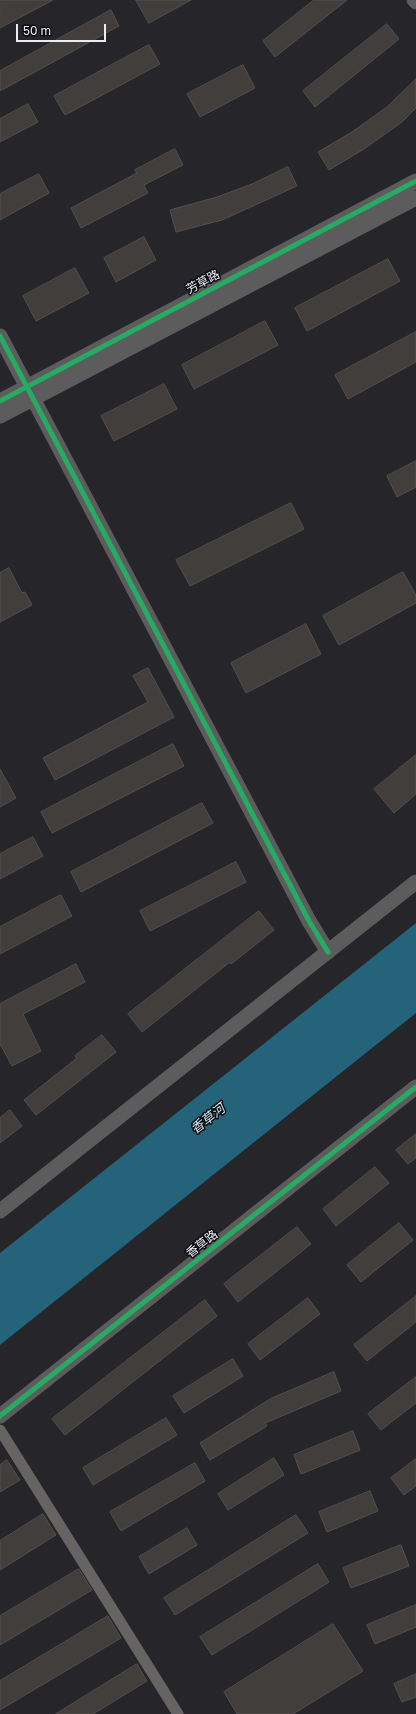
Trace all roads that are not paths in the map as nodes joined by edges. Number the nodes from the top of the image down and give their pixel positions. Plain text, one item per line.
1 (416, 181) edge
2 (416, 198) edge
3 (0, 336) edge
4 (30, 393) junction
5 (0, 401) edge
6 (0, 416) edge
7 (416, 882) edge
8 (328, 952) junction
9 (416, 1087) edge
10 (0, 1211) edge
11 (0, 1416) edge
12 (0, 1430) edge
13 (178, 1714) edge

1 - 4 street, 芳草路
2 - 4 street, 芳草路
3 - 4 street
4 - 5 street, 芳草路
4 - 6 street, 芳草路
4 - 8 street
7 - 8 street
8 - 10 street
9 - 11 street, 香草路
12 - 13 street

